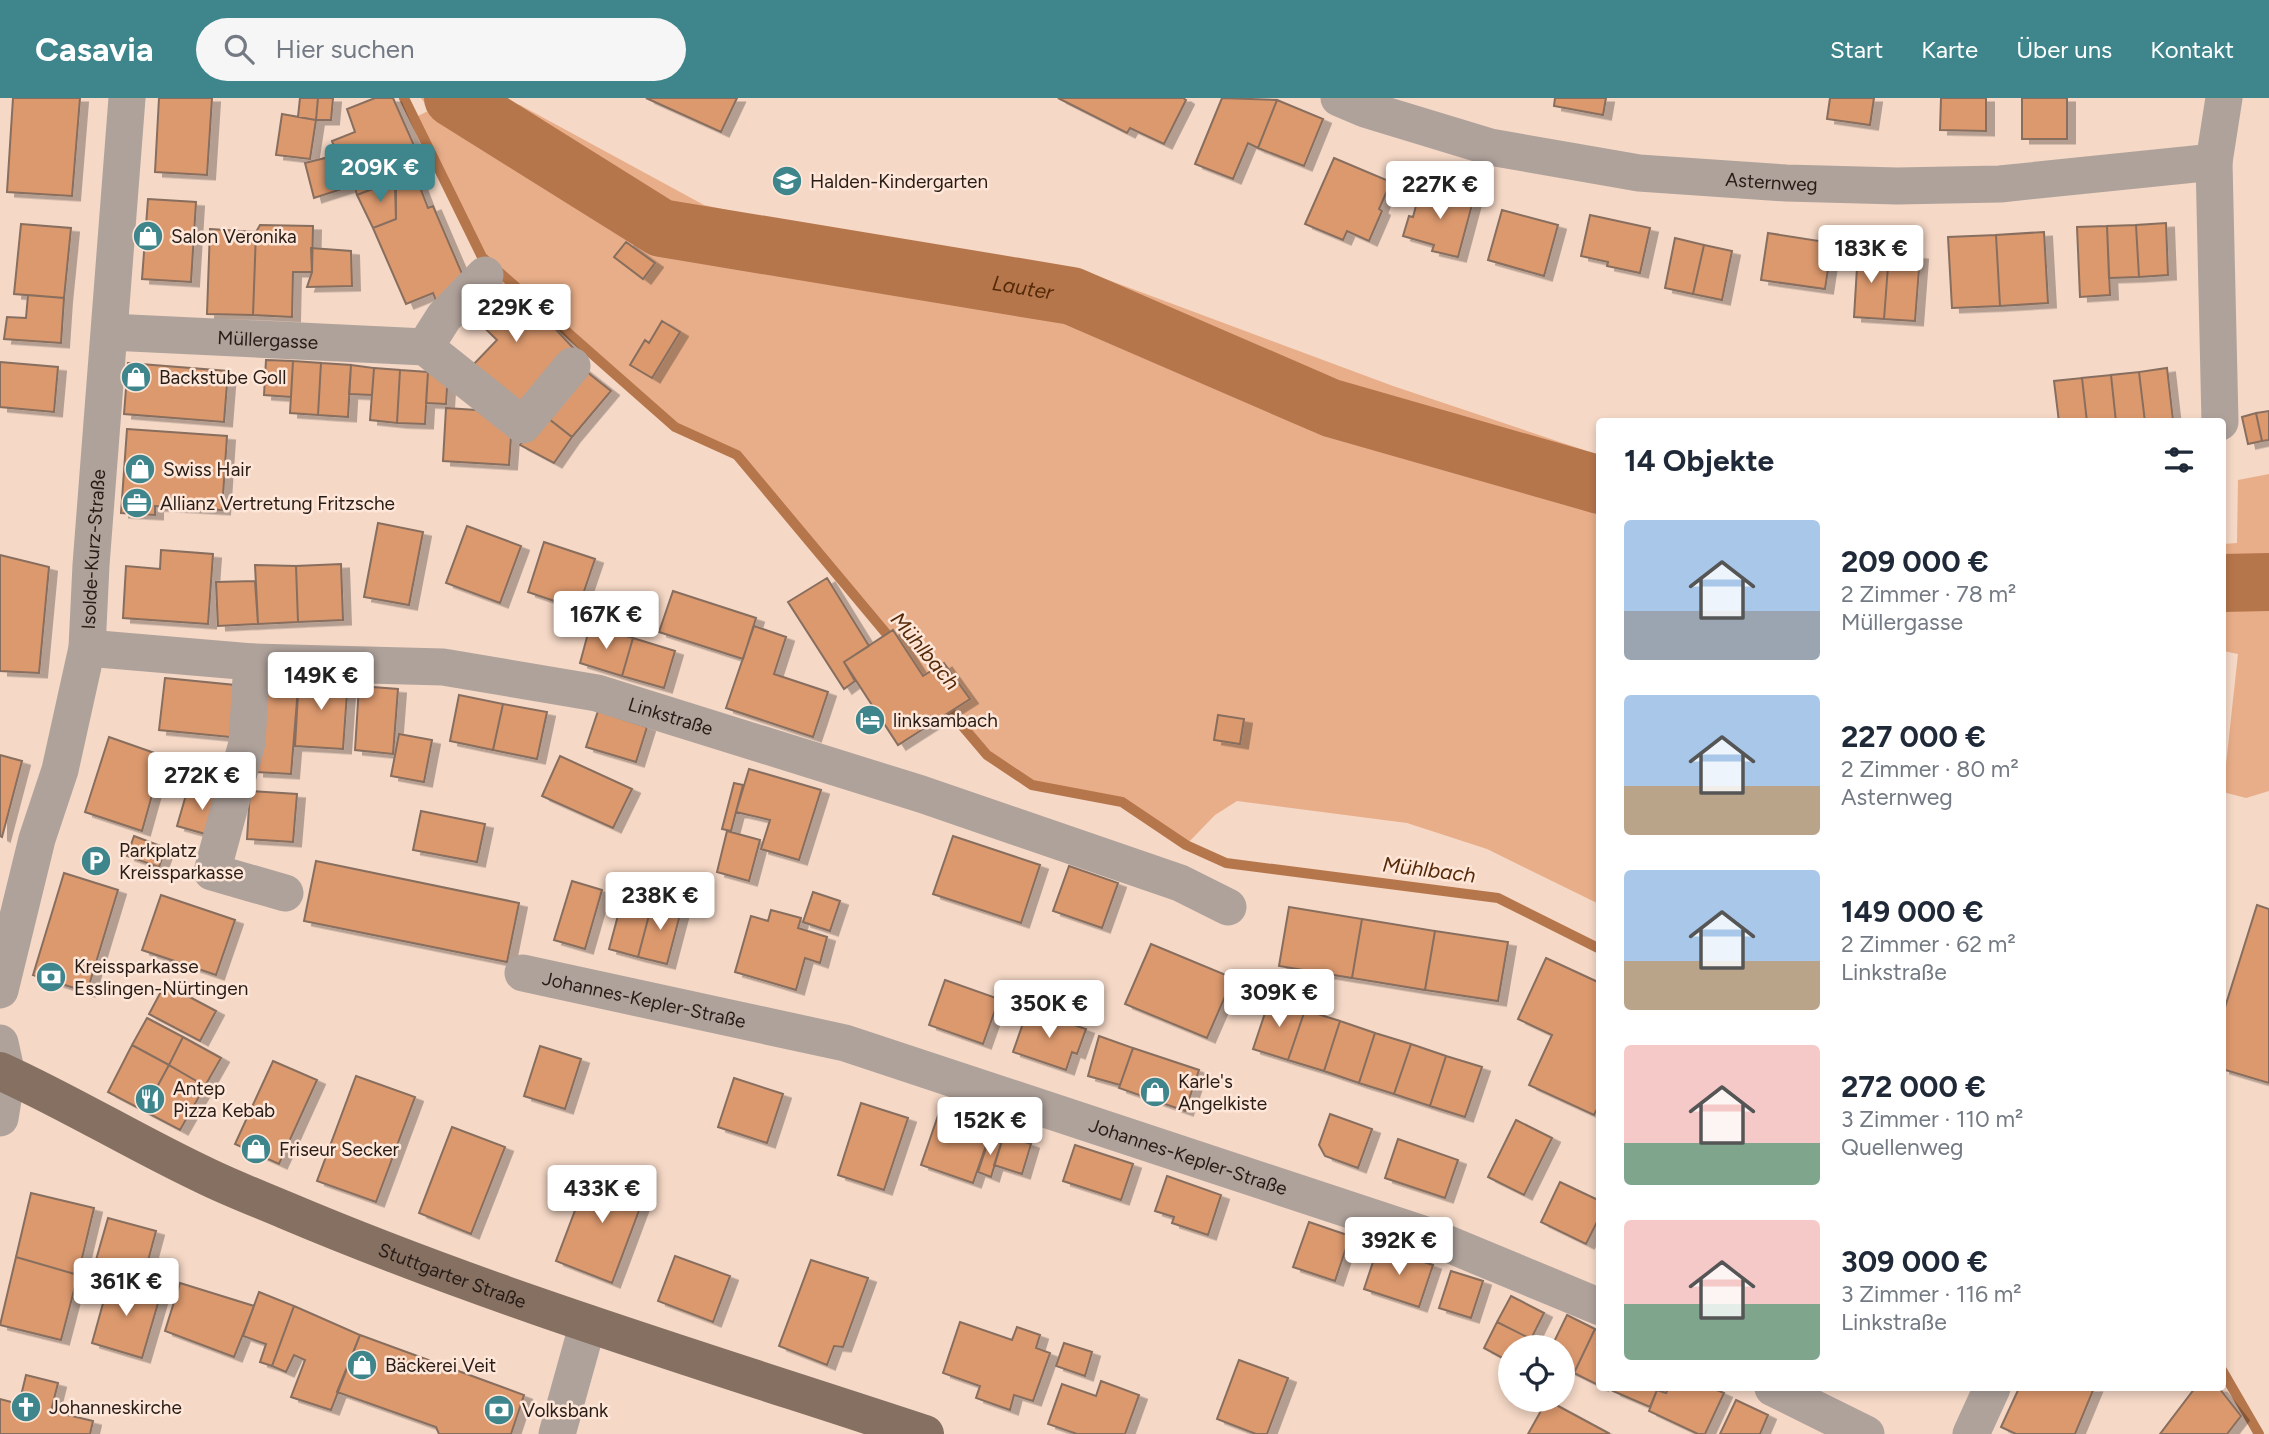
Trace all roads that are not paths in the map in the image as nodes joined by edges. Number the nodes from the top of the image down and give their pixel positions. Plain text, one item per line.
1 (127, 98) edge
2 (1339, 98) edge
3 (2224, 98) edge
4 (2214, 162) junction
5 (485, 275) dead end
6 (110, 332) junction
7 (425, 347) junction
8 (572, 366) dead end
9 (2220, 418) edge
10 (87, 648) junction
11 (252, 662) junction
12 (285, 893) dead end
13 (1228, 908) dead end
14 (523, 973) dead end
15 (0, 990) edge
16 (2, 1063) edge
17 (0, 1118) edge
18 (1596, 1305) edge
19 (588, 1323) junction
20 (1779, 1391) edge
21 (1991, 1391) edge
22 (557, 1434) edge
23 (925, 1434) edge
24 (1866, 1434) edge
25 (1970, 1434) edge

1 - 6 street, Isolde-Kurz-Straße
2 - 4 street, Asternweg
3 - 4 street
4 - 9 street
5 - 7 street
6 - 7 street, Müllergasse
6 - 10 street, Isolde-Kurz-Straße
7 - 8 street
10 - 11 street, Linkstraße
10 - 15 street, Isolde-Kurz-Straße
11 - 12 street
11 - 13 street, Linkstraße
14 - 18 street, Johannes-Kepler-Straße
16 - 17 street
16 - 19 main road, Stuttgarter Straße
19 - 22 street
19 - 23 main road, Stuttgarter Straße
20 - 24 street
21 - 25 street

